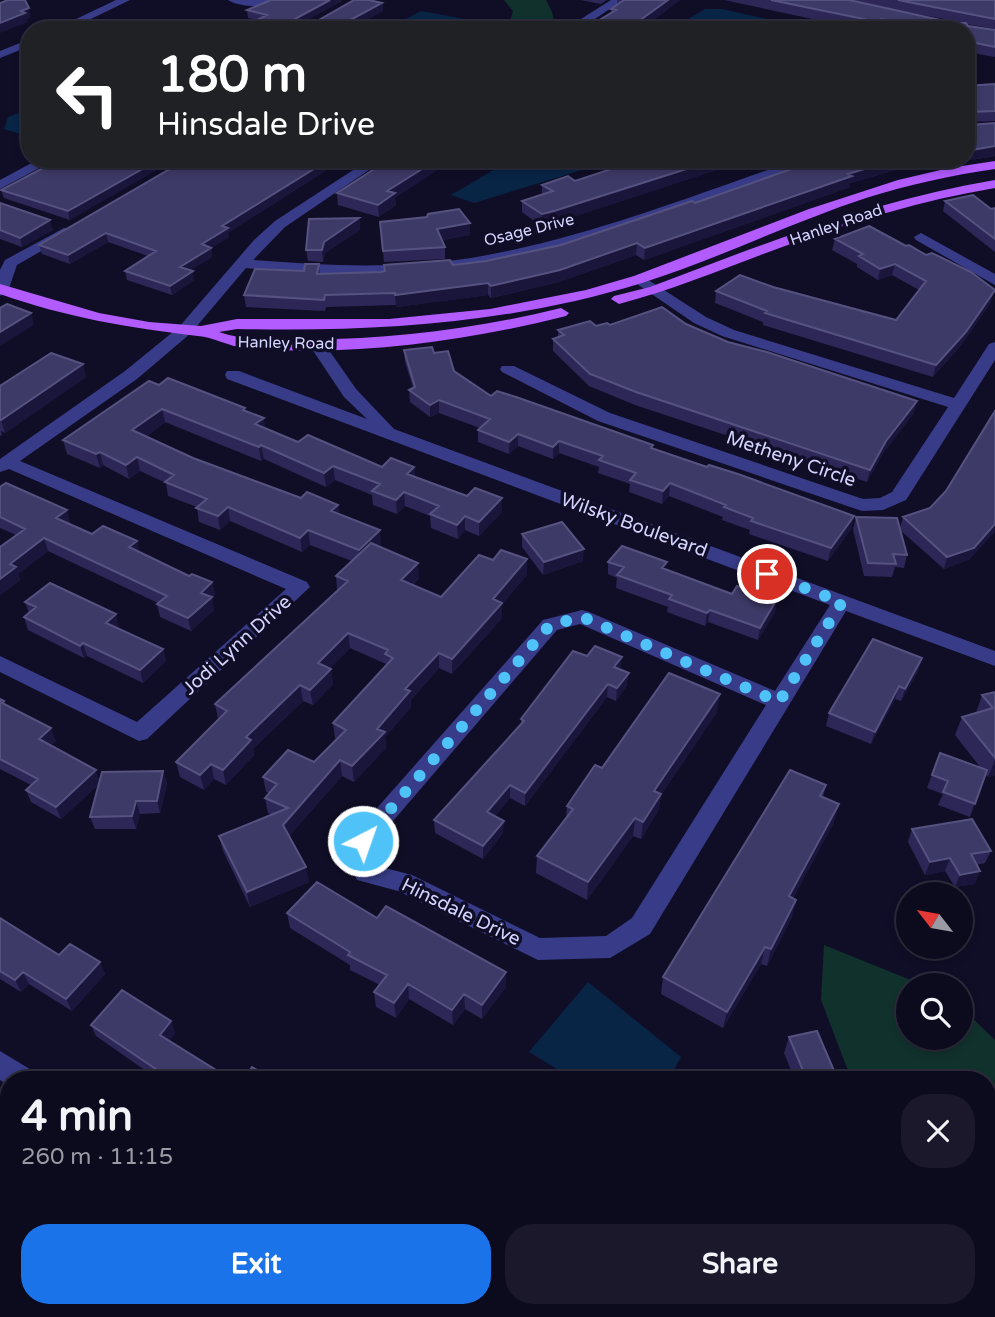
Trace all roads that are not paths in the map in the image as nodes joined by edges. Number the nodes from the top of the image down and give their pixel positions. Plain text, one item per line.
1 (125, 0) edge
2 (233, 0) edge
3 (278, 0) edge
4 (618, 0) edge
5 (78, 21) edge
6 (585, 21) edge
7 (21, 46) edge
8 (0, 55) edge
9 (995, 165) edge
10 (33, 168) edge
11 (365, 168) edge
12 (785, 168) edge
13 (974, 168) edge
14 (975, 168) edge
15 (995, 184) edge
16 (0, 186) edge
17 (47, 220) edge
18 (921, 237) dead end
19 (243, 263) junction
20 (639, 279) junction
21 (995, 280) edge
22 (1, 290) edge
23 (654, 290) junction
24 (185, 330) junction
25 (205, 331) junction
26 (318, 346) junction
27 (995, 346) edge
28 (508, 369) dead end
29 (233, 375) dead end
30 (959, 405) junction
31 (392, 435) junction
32 (4, 465) edge
33 (842, 602) junction
34 (995, 659) edge
35 (0, 663) edge
36 (779, 702) junction

1 - 5 street
2 - 3 street
4 - 6 street
7 - 8 street
9 - 14 main road, Hanley Road
10 - 16 street
11 - 19 street
12 - 19 street, Osage Drive
13 - 20 main road, Hanley Road
15 - 23 main road, Hanley Road
17 - 22 street
18 - 21 street
19 - 24 street
20 - 23 street
20 - 25 main road, Hanley Road
22 - 24 main road
23 - 26 main road, Hanley Road
23 - 30 street
24 - 25 main road
24 - 32 street
25 - 26 main road, Hanley Road
26 - 31 street, Wilsky Boulevard
27 - 30 street, Metheny Circle
28 - 30 street, Metheny Circle
29 - 31 street, Wilsky Boulevard
31 - 33 street, Wilsky Boulevard
32 - 35 street, Jodi Lynn Drive
33 - 34 street, Wilsky Boulevard
33 - 36 street, Hinsdale Drive
36 - 36 street, Hinsdale Drive

